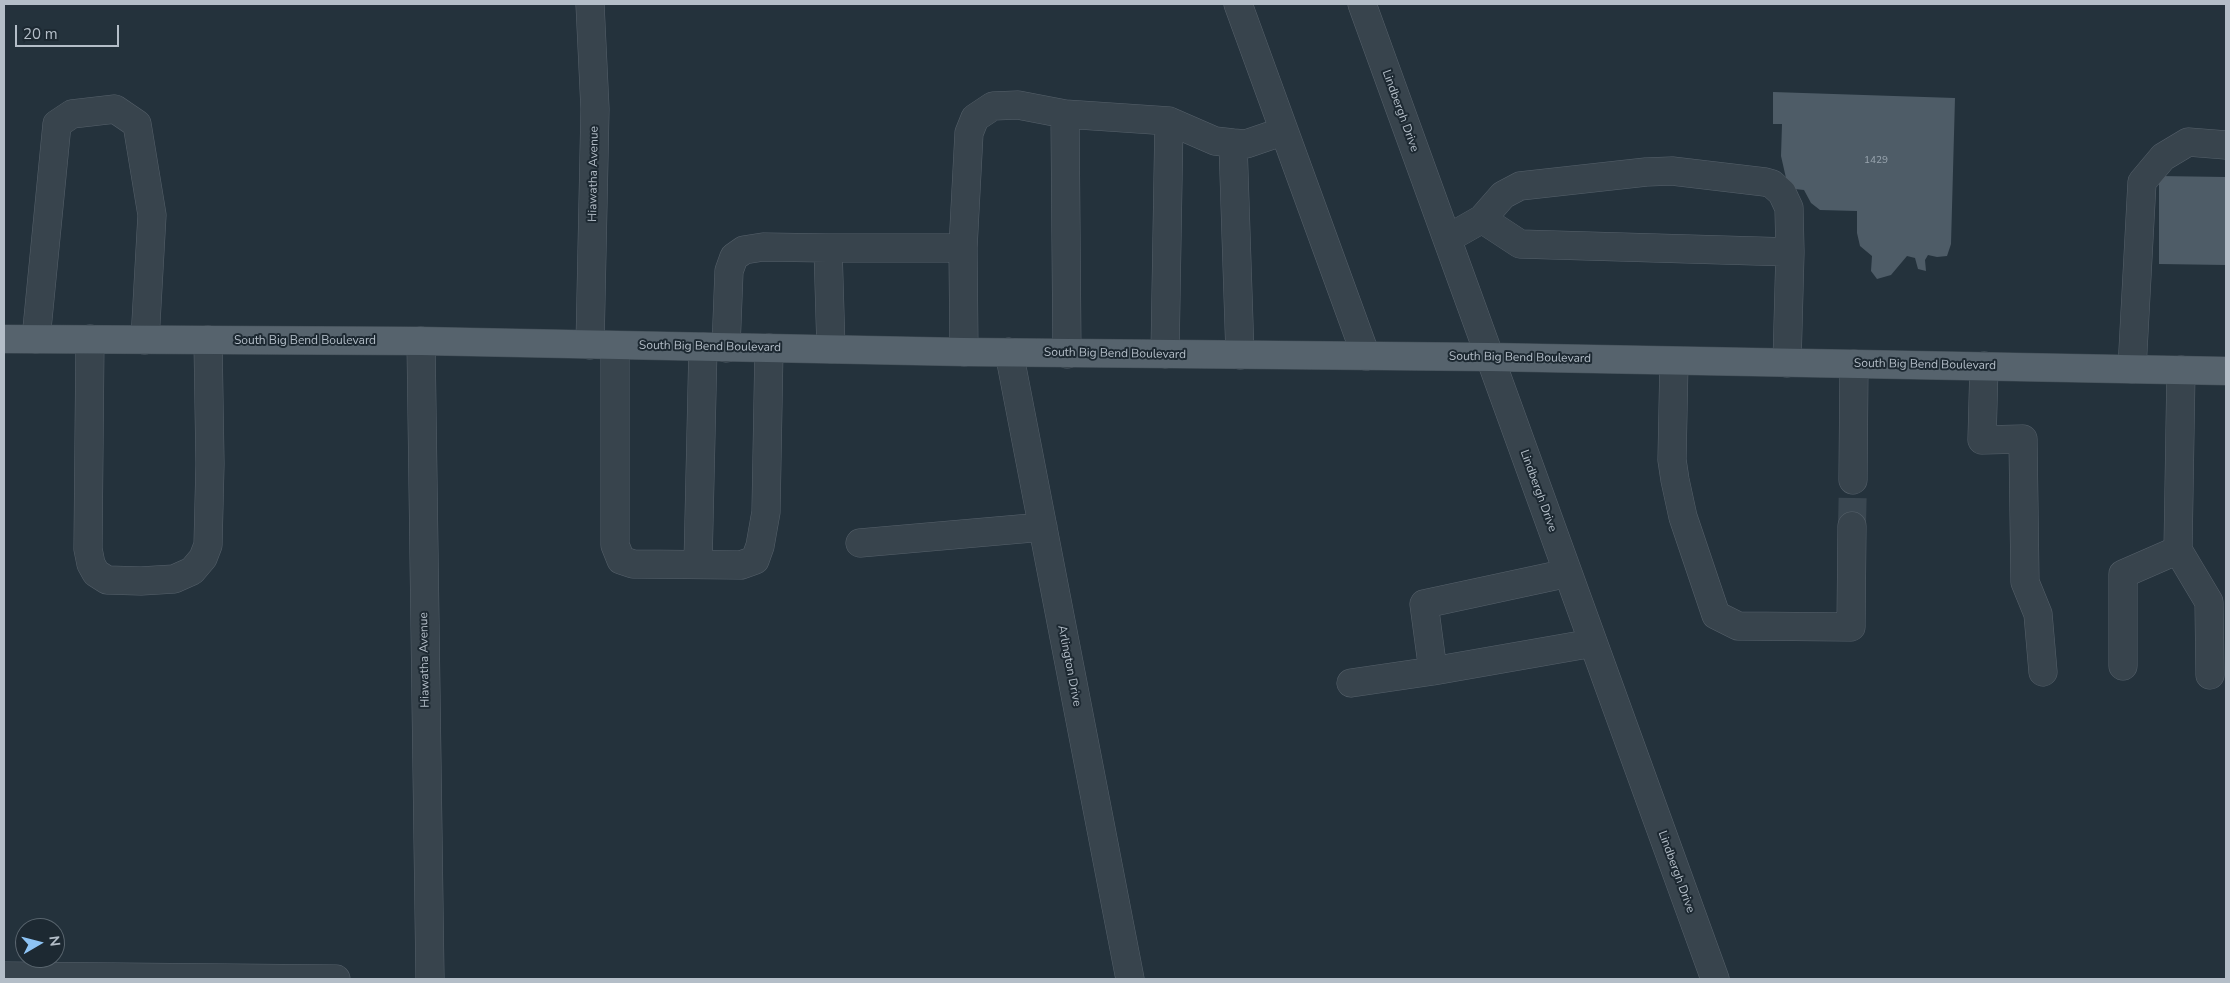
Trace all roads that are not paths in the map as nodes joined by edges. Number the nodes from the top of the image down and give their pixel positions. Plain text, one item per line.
1 (590, 4) edge
2 (1238, 4) edge
3 (1362, 4) edge
4 (1066, 114) junction
5 (1169, 121) junction
6 (1284, 131) junction
7 (1233, 144) junction
8 (2226, 145) edge
9 (1482, 219) junction
10 (1447, 240) junction
11 (828, 248) junction
12 (963, 248) junction
13 (1790, 252) junction
14 (4, 339) edge
15 (36, 339) junction
16 (90, 339) junction
17 (145, 340) junction
18 (208, 340) junction
19 (421, 341) junction
20 (602, 346) junction
21 (715, 347) junction
22 (769, 348) junction
23 (831, 349) junction
24 (964, 352) junction
25 (1009, 352) junction
26 (1067, 354) junction
27 (1165, 354) junction
28 (1240, 355) junction
29 (1366, 356) junction
30 (1489, 357) junction
31 (1674, 360) junction
32 (1787, 363) junction
33 (1854, 364) junction
34 (1984, 366) junction
35 (2132, 369) junction
36 (2180, 370) junction
37 (2226, 371) edge
38 (1853, 480) tunnel mouth
39 (1042, 526) junction
40 (1852, 526) tunnel mouth
41 (860, 543) dead end
42 (2178, 550) junction
43 (698, 564) junction
44 (1568, 573) junction
45 (1593, 643) junction
46 (2122, 666) dead end
47 (1433, 671) junction
48 (2043, 672) dead end
49 (2210, 675) dead end
50 (1351, 683) dead end
51 (4, 976) edge
52 (336, 979) edge
53 (430, 979) edge
54 (1130, 979) edge
55 (1715, 979) edge

1 - 20 street, Hiawatha Avenue
2 - 6 street
3 - 10 street, Lindbergh Drive
4 - 5 street
4 - 12 street
4 - 26 street
5 - 7 street
5 - 27 street
6 - 7 street
6 - 29 street
7 - 28 street
8 - 35 street
9 - 10 street
9 - 13 street
9 - 13 street
10 - 30 street, Lindbergh Drive
11 - 12 street
11 - 21 street
11 - 23 street
12 - 24 street
13 - 32 street
14 - 15 main road, South Big Bend Boulevard
15 - 16 main road, South Big Bend Boulevard
15 - 17 street
16 - 17 main road, South Big Bend Boulevard
16 - 18 street
17 - 18 main road, South Big Bend Boulevard
18 - 19 main road, South Big Bend Boulevard
19 - 20 main road, South Big Bend Boulevard
19 - 53 street, Hiawatha Avenue
20 - 21 main road, South Big Bend Boulevard
20 - 43 street, Hiawatha Avenue
21 - 22 main road, South Big Bend Boulevard
21 - 43 street
22 - 23 main road, South Big Bend Boulevard
22 - 43 street, Hiawatha Avenue
23 - 24 main road, South Big Bend Boulevard
24 - 25 main road, South Big Bend Boulevard
25 - 26 main road, South Big Bend Boulevard
25 - 39 street, Arlington Drive
26 - 27 main road, South Big Bend Boulevard
27 - 28 main road, South Big Bend Boulevard
28 - 29 main road, South Big Bend Boulevard
29 - 30 main road, South Big Bend Boulevard
30 - 31 main road, South Big Bend Boulevard
30 - 44 street, Lindbergh Drive
31 - 32 main road, South Big Bend Boulevard
31 - 40 street
32 - 33 main road, South Big Bend Boulevard
33 - 34 main road, South Big Bend Boulevard
33 - 38 street
34 - 35 main road, South Big Bend Boulevard
34 - 48 street
35 - 36 main road, South Big Bend Boulevard
36 - 37 main road, South Big Bend Boulevard
36 - 42 street
39 - 41 street
39 - 54 street, Arlington Drive
42 - 46 street
42 - 49 street
44 - 45 street, Lindbergh Drive
44 - 47 street
45 - 47 street
45 - 55 street, Lindbergh Drive
47 - 50 street
51 - 52 street

